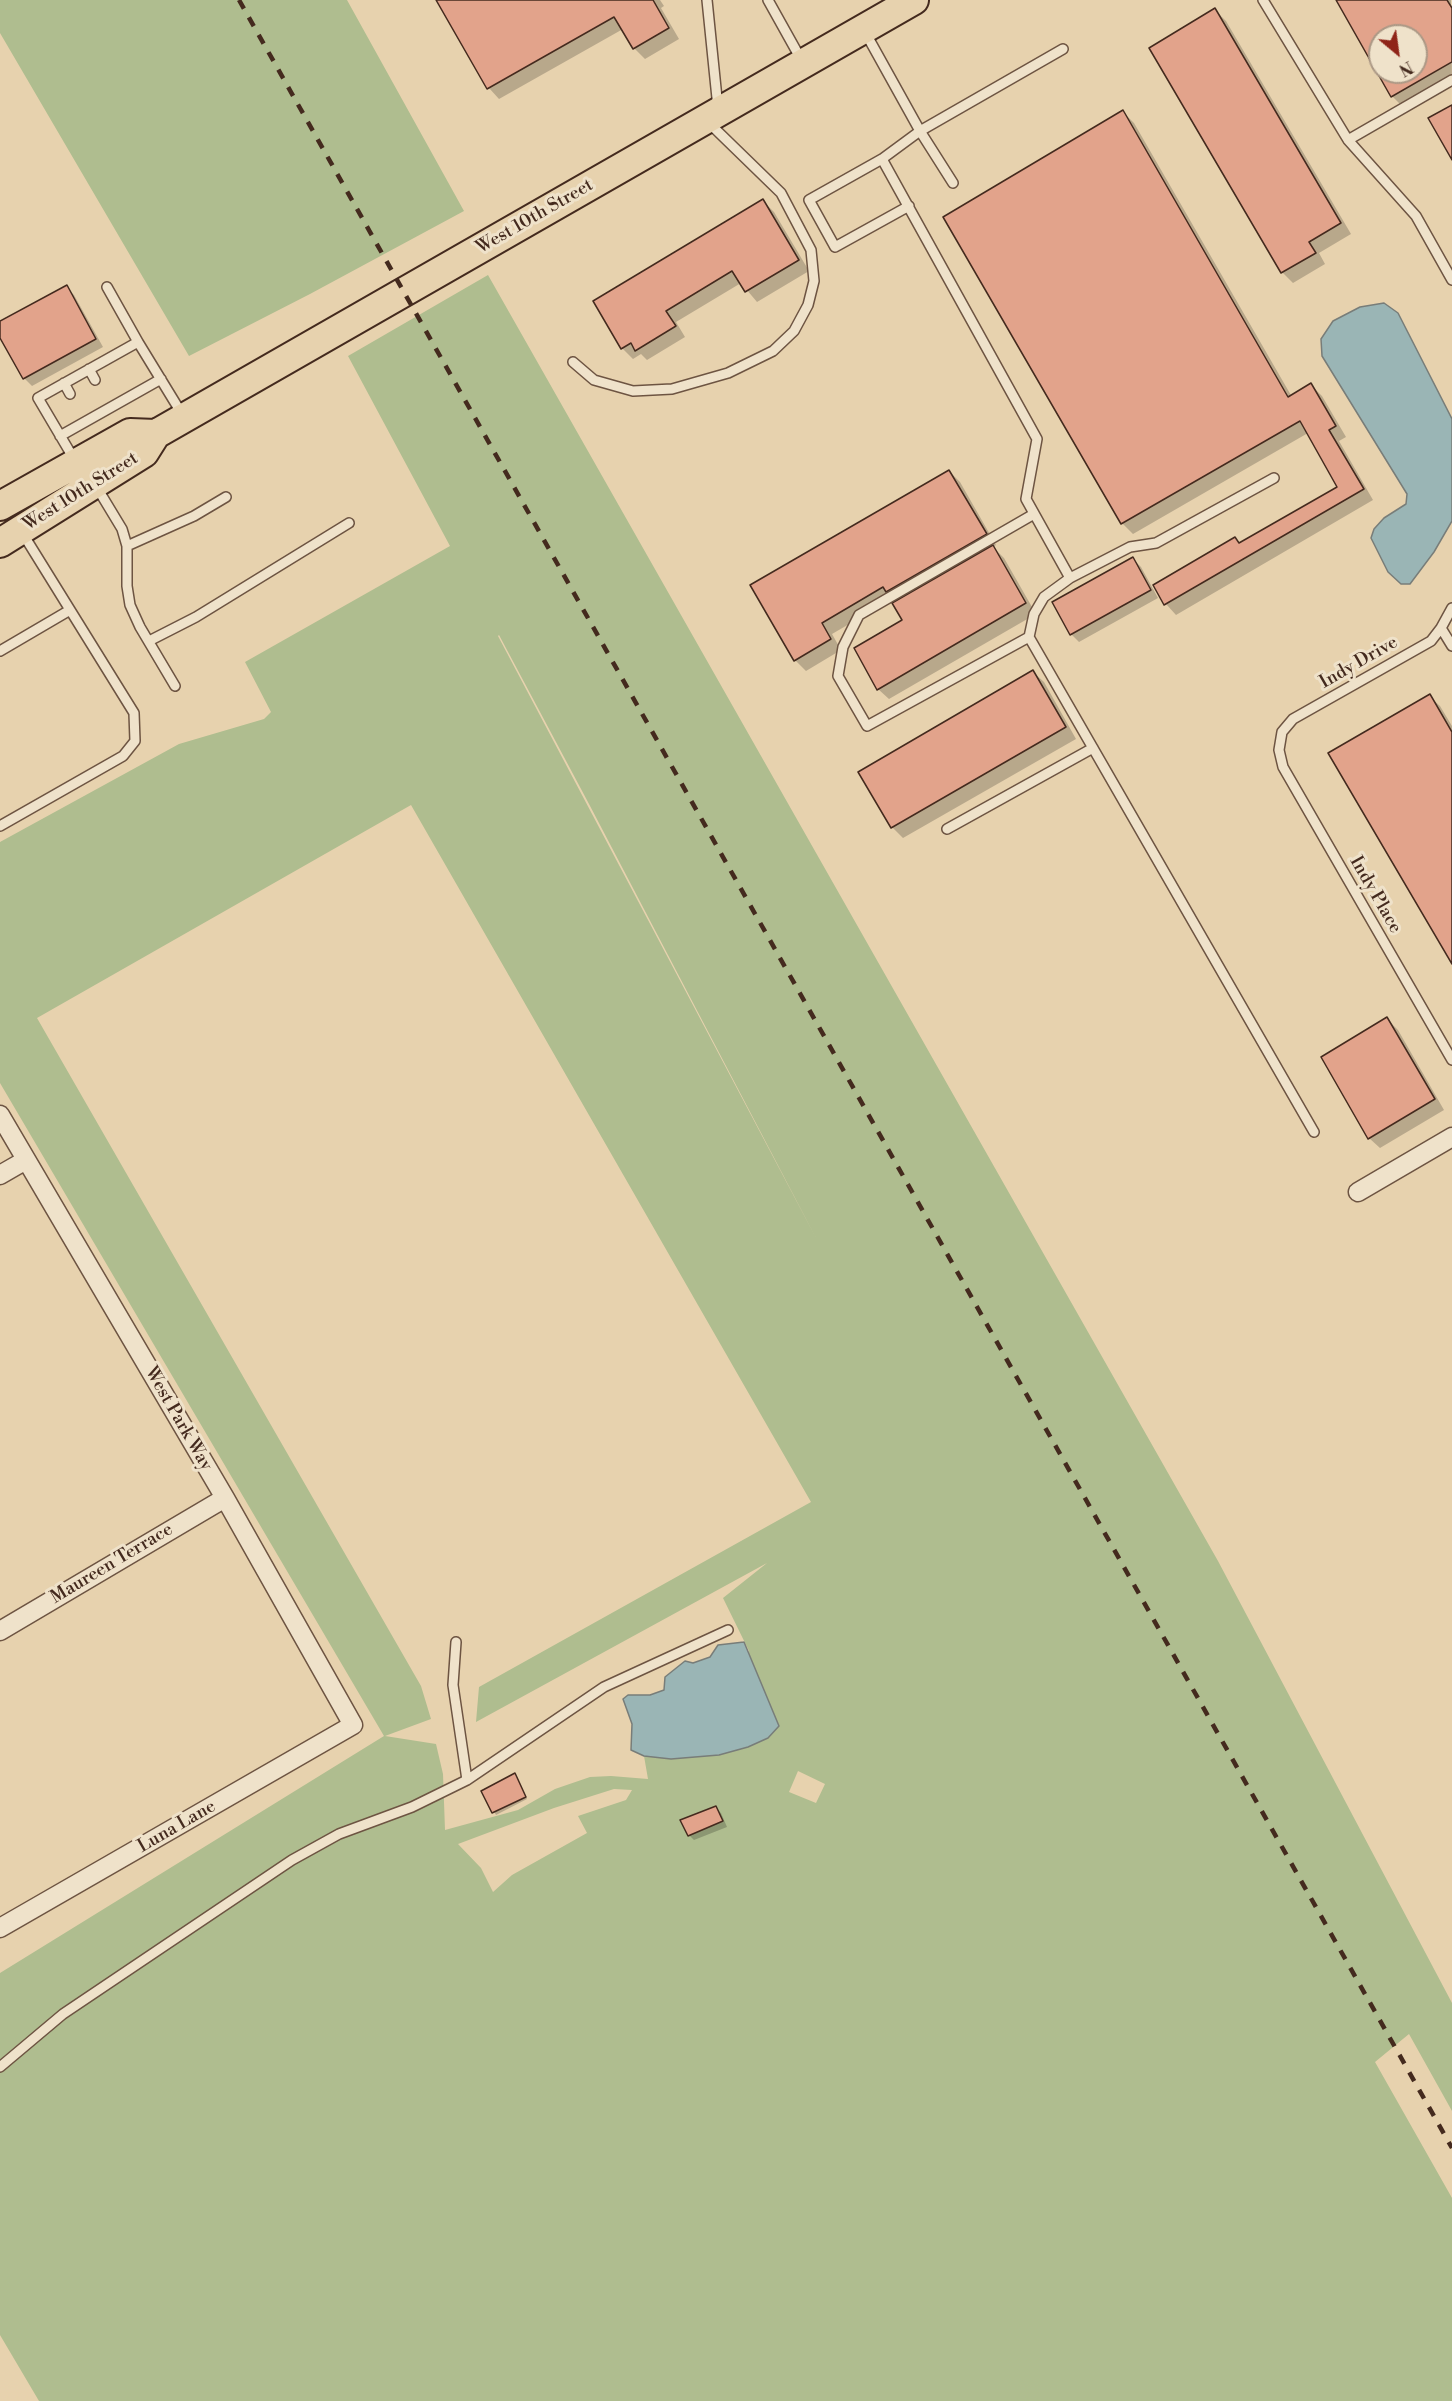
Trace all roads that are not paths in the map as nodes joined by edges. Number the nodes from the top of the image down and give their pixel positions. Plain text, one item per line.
1 (707, 0) edge
2 (768, 0) edge
3 (914, 0) edge
4 (1263, 0) edge
5 (864, 29) junction
6 (1063, 49) dead end
7 (803, 63) junction
8 (1452, 80) edge
9 (711, 115) junction
10 (921, 131) junction
11 (1348, 140) junction
12 (882, 159) junction
13 (953, 183) dead end
14 (909, 206) junction
15 (1452, 280) edge
16 (107, 287) dead end
17 (138, 342) junction
18 (573, 362) dead end
19 (89, 369) junction
20 (161, 379) junction
21 (95, 380) dead end
22 (64, 383) junction
23 (70, 394) dead end
24 (104, 398) dead end
25 (110, 408) junction
26 (81, 411) dead end
27 (184, 418) junction
28 (87, 421) junction
29 (60, 436) junction
30 (86, 474) junction
31 (1274, 478) dead end
32 (226, 497) dead end
33 (0, 506) edge
34 (1034, 514) junction
35 (349, 523) dead end
36 (11, 537) edge
37 (127, 546) junction
38 (1070, 578) junction
39 (1452, 608) edge
40 (70, 610) junction
41 (1441, 628) junction
42 (1029, 637) junction
43 (149, 641) junction
44 (1452, 646) edge
45 (0, 651) edge
46 (175, 686) dead end
47 (1279, 742) joint
48 (1093, 748) junction
49 (0, 826) edge
50 (947, 829) dead end
51 (1452, 1060) edge
52 (0, 1115) edge
53 (1314, 1132) dead end
54 (1452, 1137) edge
55 (26, 1160) junction
56 (0, 1174) edge
57 (1358, 1192) dead end
58 (225, 1498) junction
59 (0, 1630) edge
60 (728, 1630) dead end
61 (456, 1642) dead end
62 (353, 1725) joint
63 (467, 1780) junction
64 (0, 1928) edge
65 (0, 2067) edge

1 - 9 lane
2 - 7 lane
3 - 5 main road, West 10th Street
4 - 11 lane
5 - 7 main road, West 10th Street
5 - 10 lane
6 - 10 lane
7 - 9 main road, West 10th Street
8 - 11 lane
9 - 18 lane
9 - 27 main road, West 10th Street
10 - 12 lane
10 - 13 lane
11 - 15 lane
12 - 14 lane
12 - 14 lane
14 - 34 lane
16 - 17 lane
17 - 19 lane
17 - 20 lane
19 - 21 lane
19 - 22 lane
20 - 25 lane
20 - 27 lane
22 - 23 lane
22 - 29 lane
24 - 25 lane
25 - 28 lane
26 - 28 lane
27 - 30 main road, West 10th Street
28 - 29 lane
29 - 30 lane
30 - 33 main road, West 10th Street
30 - 36 main road, West 10th Street
30 - 37 lane
31 - 38 lane
32 - 37 lane
34 - 38 lane
34 - 42 lane
35 - 43 lane
36 - 40 lane
37 - 43 lane
38 - 42 lane
39 - 41 lane, Indy Drive
40 - 45 lane
40 - 49 lane
41 - 44 lane
41 - 47 lane, Indy Drive
42 - 48 lane
43 - 46 lane
47 - 51 lane, Indy Place
48 - 50 lane
48 - 53 lane
52 - 55 street, West Park Way
54 - 57 street
55 - 56 street
55 - 58 street, West Park Way
58 - 59 street, Maureen Terrace
58 - 62 street, West Park Way
60 - 63 lane
61 - 63 lane
62 - 64 street, Luna Lane
63 - 65 lane

